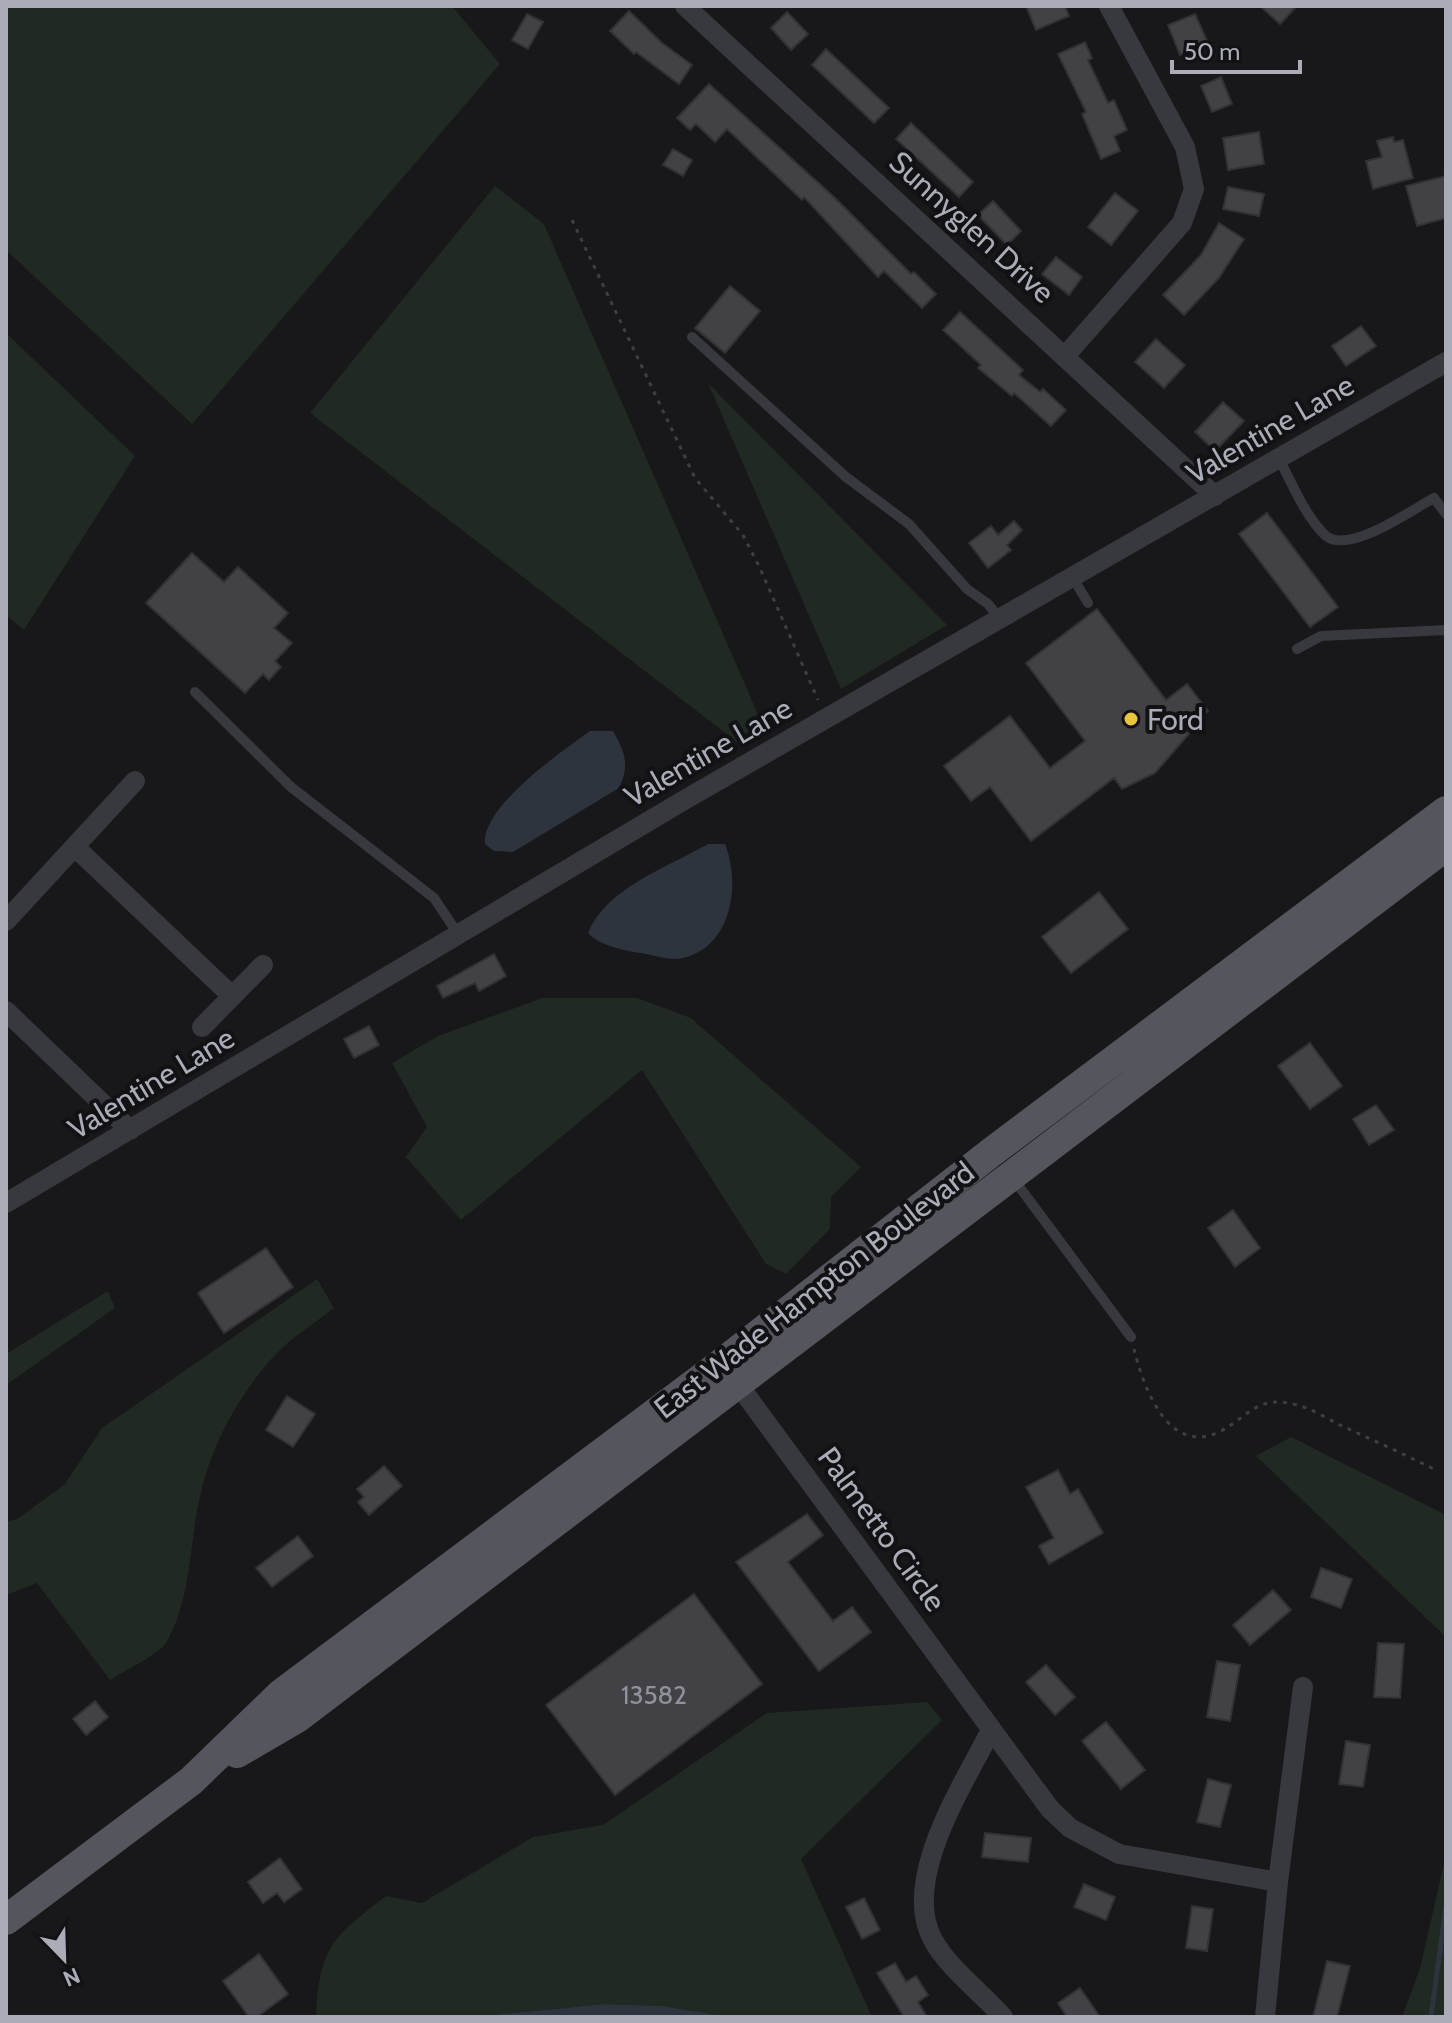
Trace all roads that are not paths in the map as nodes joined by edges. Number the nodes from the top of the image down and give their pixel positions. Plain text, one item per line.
1 (685, 6) edge
2 (1116, 8) edge
3 (692, 337) dead end
4 (1066, 355) junction
5 (1446, 362) edge
6 (1279, 459) junction
7 (1215, 496) junction
8 (1446, 514) edge
9 (1073, 578) junction
10 (1088, 603) dead end
11 (1001, 620) junction
12 (1446, 630) edge
13 (1297, 649) dead end
14 (195, 692) dead end
15 (135, 781) dead end
16 (1446, 811) edge
17 (1446, 846) edge
18 (76, 848) junction
19 (6, 921) edge
20 (458, 934) junction
21 (263, 965) dead end
22 (232, 996) junction
23 (6, 1011) edge
24 (202, 1027) dead end
25 (130, 1130) junction
26 (1011, 1175) junction
27 (6, 1203) edge
28 (1131, 1337) road end
29 (731, 1374) junction
30 (1303, 1687) dead end
31 (991, 1730) junction
32 (1278, 1882) junction
33 (6, 1920) edge
34 (1003, 2017) edge
35 (1265, 2017) edge

1 - 4 street, Sunnyglen Drive
2 - 4 street
3 - 11 lane
4 - 7 street, Sunnyglen Drive
5 - 6 street, Valentine Lane
6 - 7 street, Valentine Lane
6 - 8 lane
7 - 9 street, Valentine Lane
9 - 10 lane
9 - 11 street, Valentine Lane
11 - 20 street, Valentine Lane
12 - 13 lane
14 - 20 lane
15 - 18 street
16 - 29 main road, East Wade Hampton Boulevard
17 - 26 main road, East Wade Hampton Boulevard
18 - 19 street
18 - 22 street
20 - 25 street, Valentine Lane
21 - 22 street
22 - 24 street
23 - 25 street
25 - 27 street, Valentine Lane
26 - 28 lane
26 - 29 main road, East Wade Hampton Boulevard
29 - 31 street, Palmetto Circle
29 - 33 main road, East Wade Hampton Boulevard
30 - 32 street
31 - 32 street, Palmetto Circle
31 - 34 street
32 - 35 street

